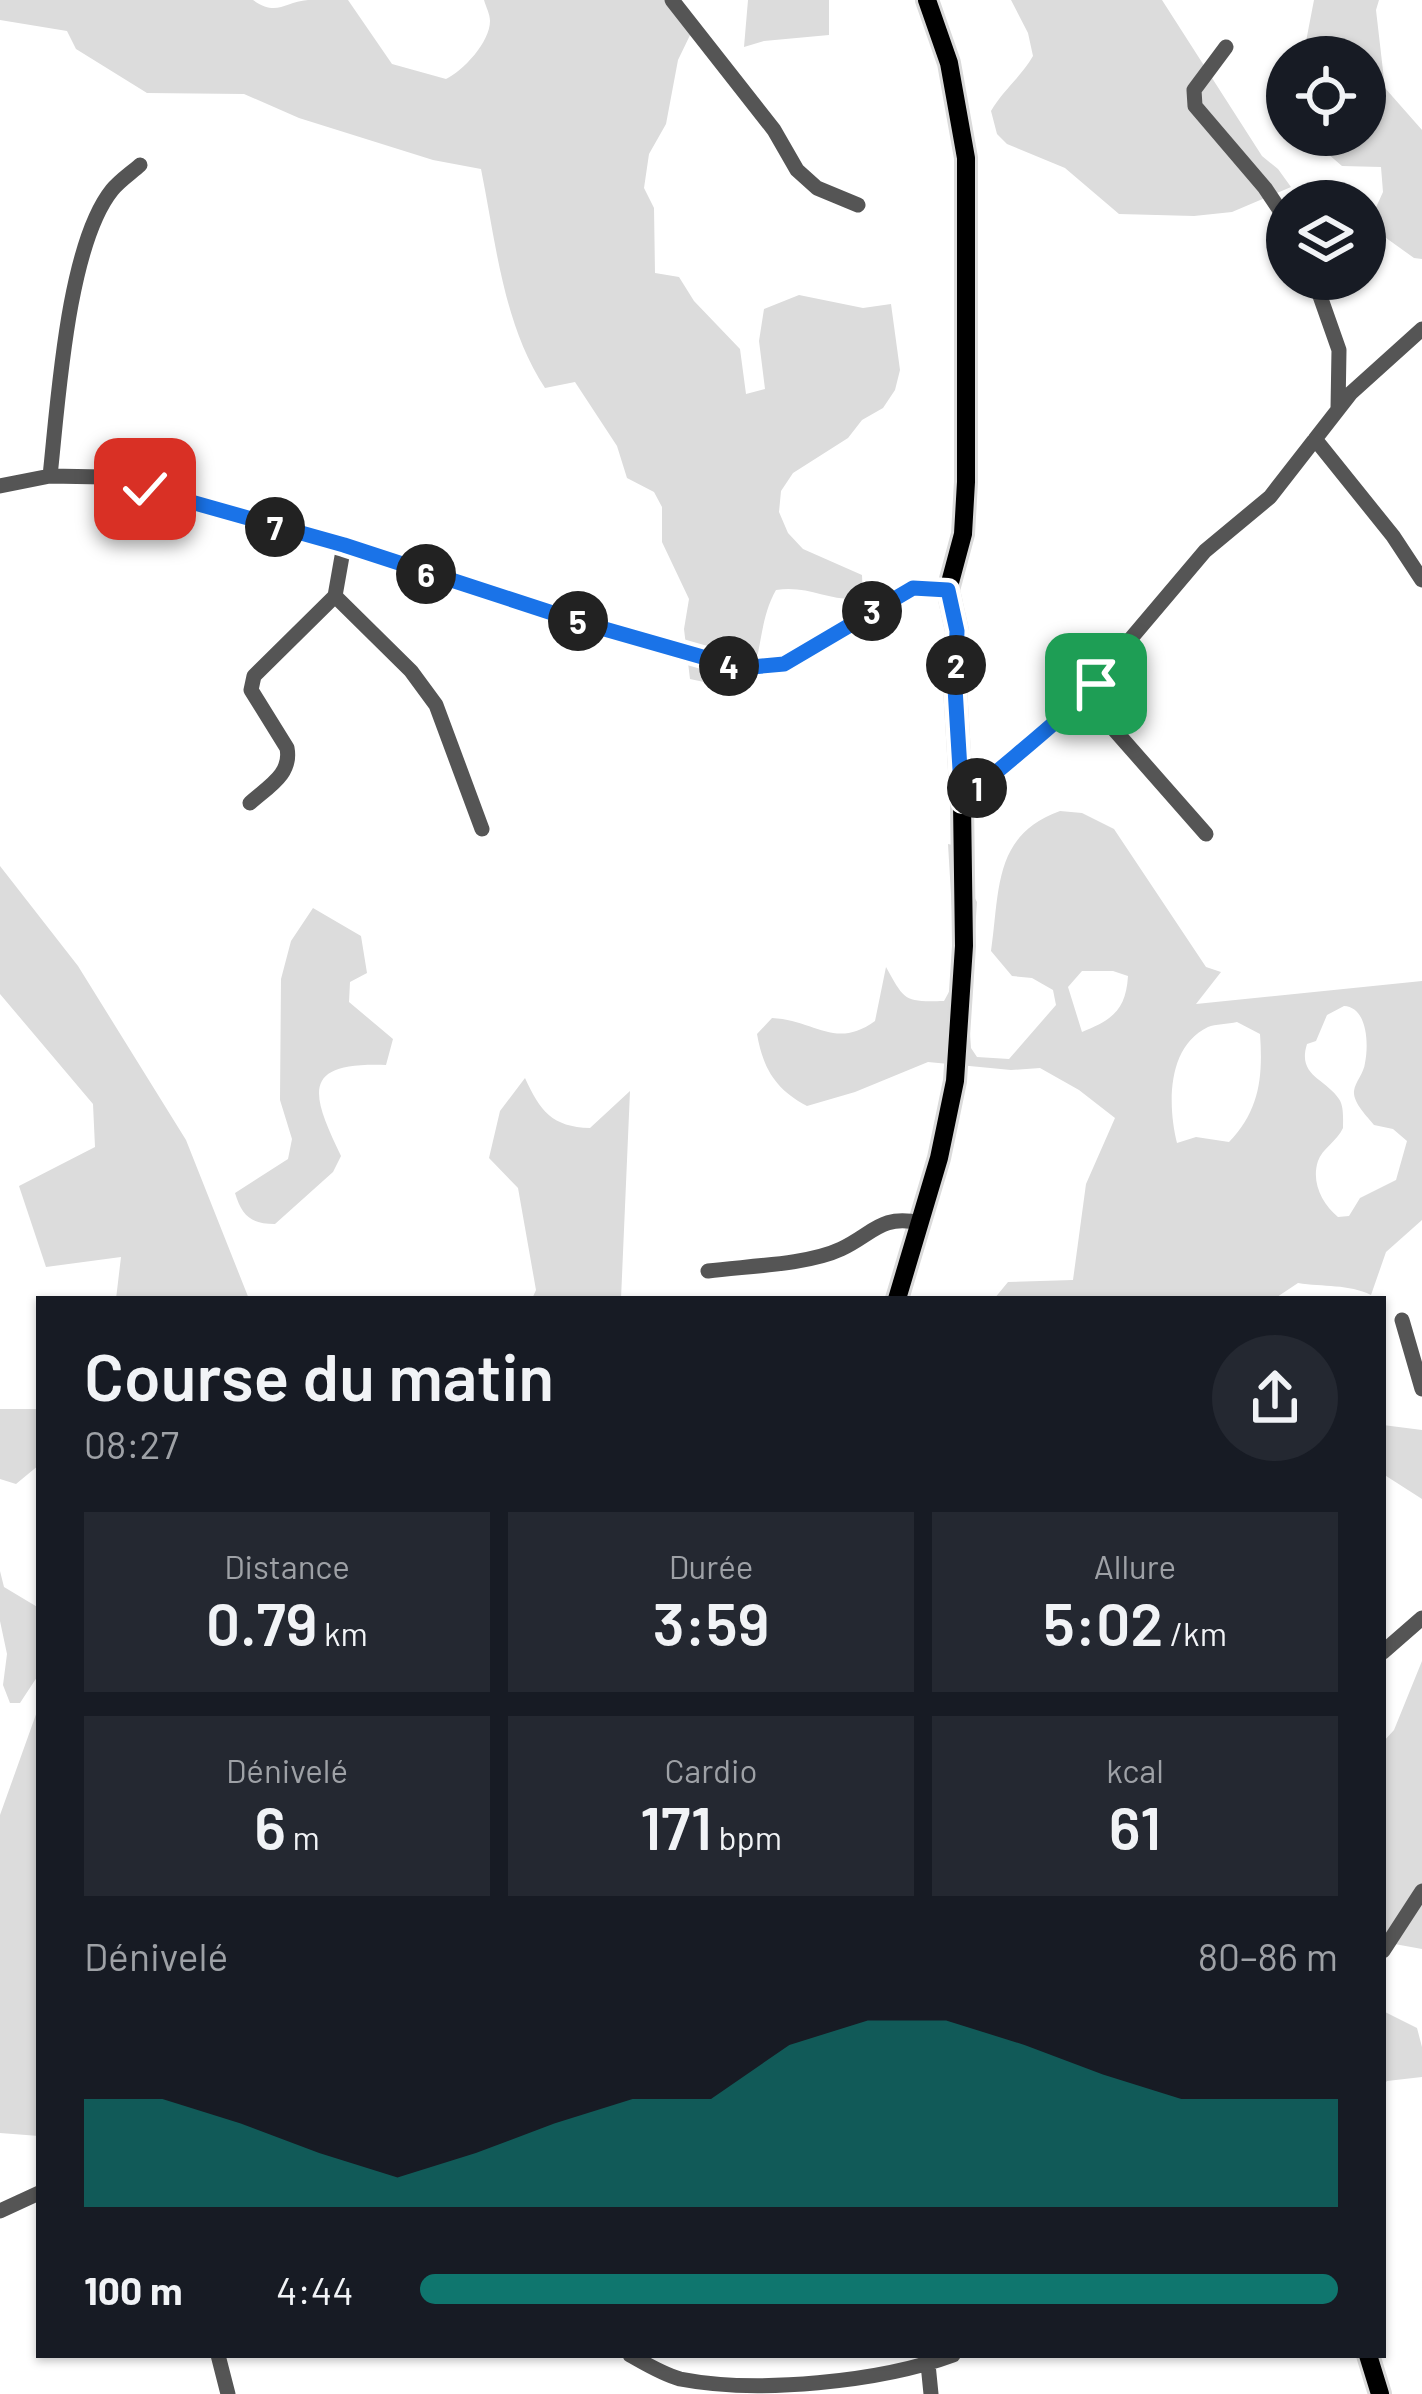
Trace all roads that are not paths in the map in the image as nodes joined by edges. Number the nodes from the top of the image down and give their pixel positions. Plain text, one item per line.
1 (672, 0) edge
2 (927, 0) edge
3 (1226, 47) dead end
4 (140, 165) dead end
5 (1266, 190) edge
6 (858, 205) dead end
7 (1321, 300) edge
8 (1422, 328) edge
9 (1337, 413) junction
10 (1315, 439) junction
11 (50, 476) junction
12 (0, 486) edge
13 (344, 545) junction
14 (1422, 580) edge
15 (948, 590) junction
16 (334, 596) junction
17 (1066, 714) junction
18 (962, 802) junction
19 (250, 803) dead end
20 (482, 829) dead end
21 (1206, 834) dead end
22 (920, 1223) junction
23 (708, 1271) dead end
24 (898, 1296) edge
25 (1402, 1320) dead end
26 (1422, 1389) edge
27 (1422, 1618) edge
28 (1386, 1649) edge
29 (1422, 1891) edge
30 (1386, 1946) edge
31 (36, 2194) edge
32 (0, 2211) edge
33 (219, 2358) edge
34 (636, 2358) edge
35 (945, 2358) edge
36 (1369, 2358) edge
37 (928, 2364) junction
38 (228, 2394) edge
39 (931, 2394) edge
40 (1380, 2394) edge

1 - 6 street
2 - 15 main road
3 - 5 street
4 - 11 street
7 - 9 street
8 - 9 street
9 - 10 street
10 - 14 street
10 - 17 street
11 - 12 street
11 - 13 street
13 - 15 street
13 - 16 street
15 - 18 main road
16 - 19 street
16 - 20 street
17 - 18 street
17 - 21 street
18 - 22 main road
22 - 23 street
22 - 24 main road
25 - 26 street
27 - 28 street
29 - 30 street
31 - 32 street
33 - 38 street
34 - 37 street
35 - 37 street
36 - 40 main road
37 - 39 street

